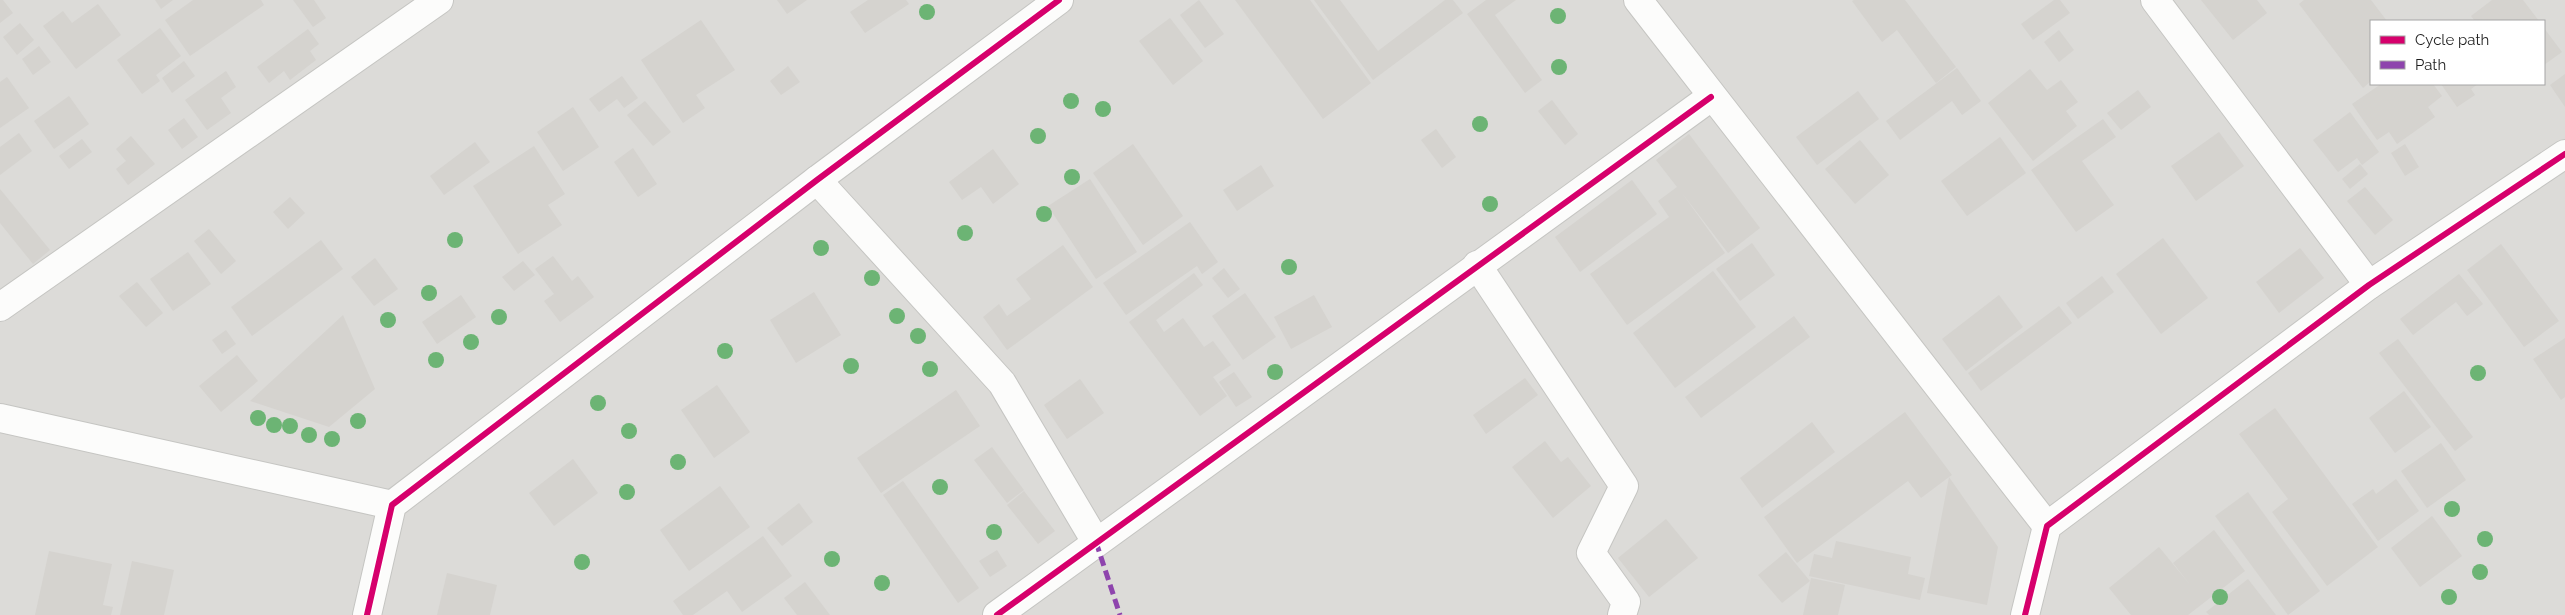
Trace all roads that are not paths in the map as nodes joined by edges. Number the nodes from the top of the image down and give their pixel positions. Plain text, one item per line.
1 (439, 0) edge
2 (1058, 0) edge
3 (1638, 0) edge
4 (2155, 0) edge
5 (1711, 96) junction
6 (2565, 154) edge
7 (817, 180) junction
8 (1477, 264) junction
9 (2369, 285) junction
10 (0, 307) edge
11 (0, 418) edge
12 (392, 505) junction
13 (2047, 526) junction
14 (1096, 542) junction
15 (367, 615) edge
16 (997, 615) edge
17 (1622, 615) edge
18 (2025, 615) edge

1 - 10 street
2 - 7 street
3 - 5 street
4 - 9 street
5 - 8 street
5 - 13 street
6 - 9 street
7 - 12 street
7 - 14 street
8 - 14 street
8 - 17 street
9 - 13 street
11 - 12 street
12 - 15 street
13 - 18 street
14 - 16 street

